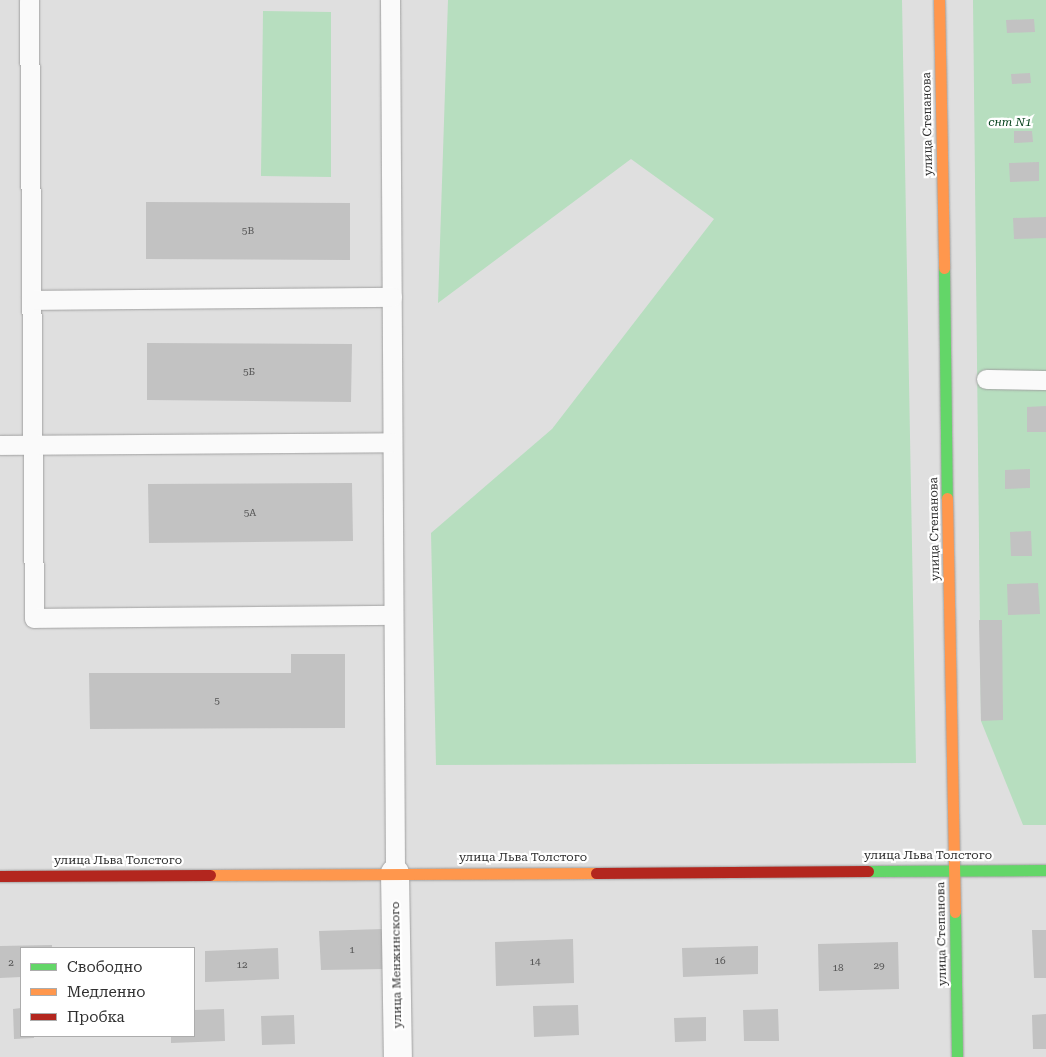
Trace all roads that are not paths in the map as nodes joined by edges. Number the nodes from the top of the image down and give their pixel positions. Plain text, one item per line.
1 (29, 0) edge
2 (390, 0) edge
3 (939, 0) edge
4 (392, 297) junction
5 (31, 300) junction
6 (986, 379) dead end
7 (1046, 380) edge
8 (392, 442) junction
9 (0, 445) edge
10 (32, 445) junction
11 (393, 615) junction
12 (955, 869) junction
13 (1046, 870) edge
14 (395, 873) junction
15 (0, 876) edge
16 (398, 1057) edge
17 (957, 1057) edge

1 - 5 lane
2 - 4 lane
3 - 12 street, улица Степанова
4 - 5 lane
4 - 8 lane
5 - 10 lane
6 - 7 lane
8 - 10 lane
8 - 11 lane
9 - 10 lane
10 - 11 lane
11 - 14 lane
12 - 13 street, улица Льва Толстого
12 - 14 street, улица Льва Толстого
12 - 17 street, улица Степанова
14 - 15 street, улица Льва Толстого
14 - 16 street, улица Менжинского

